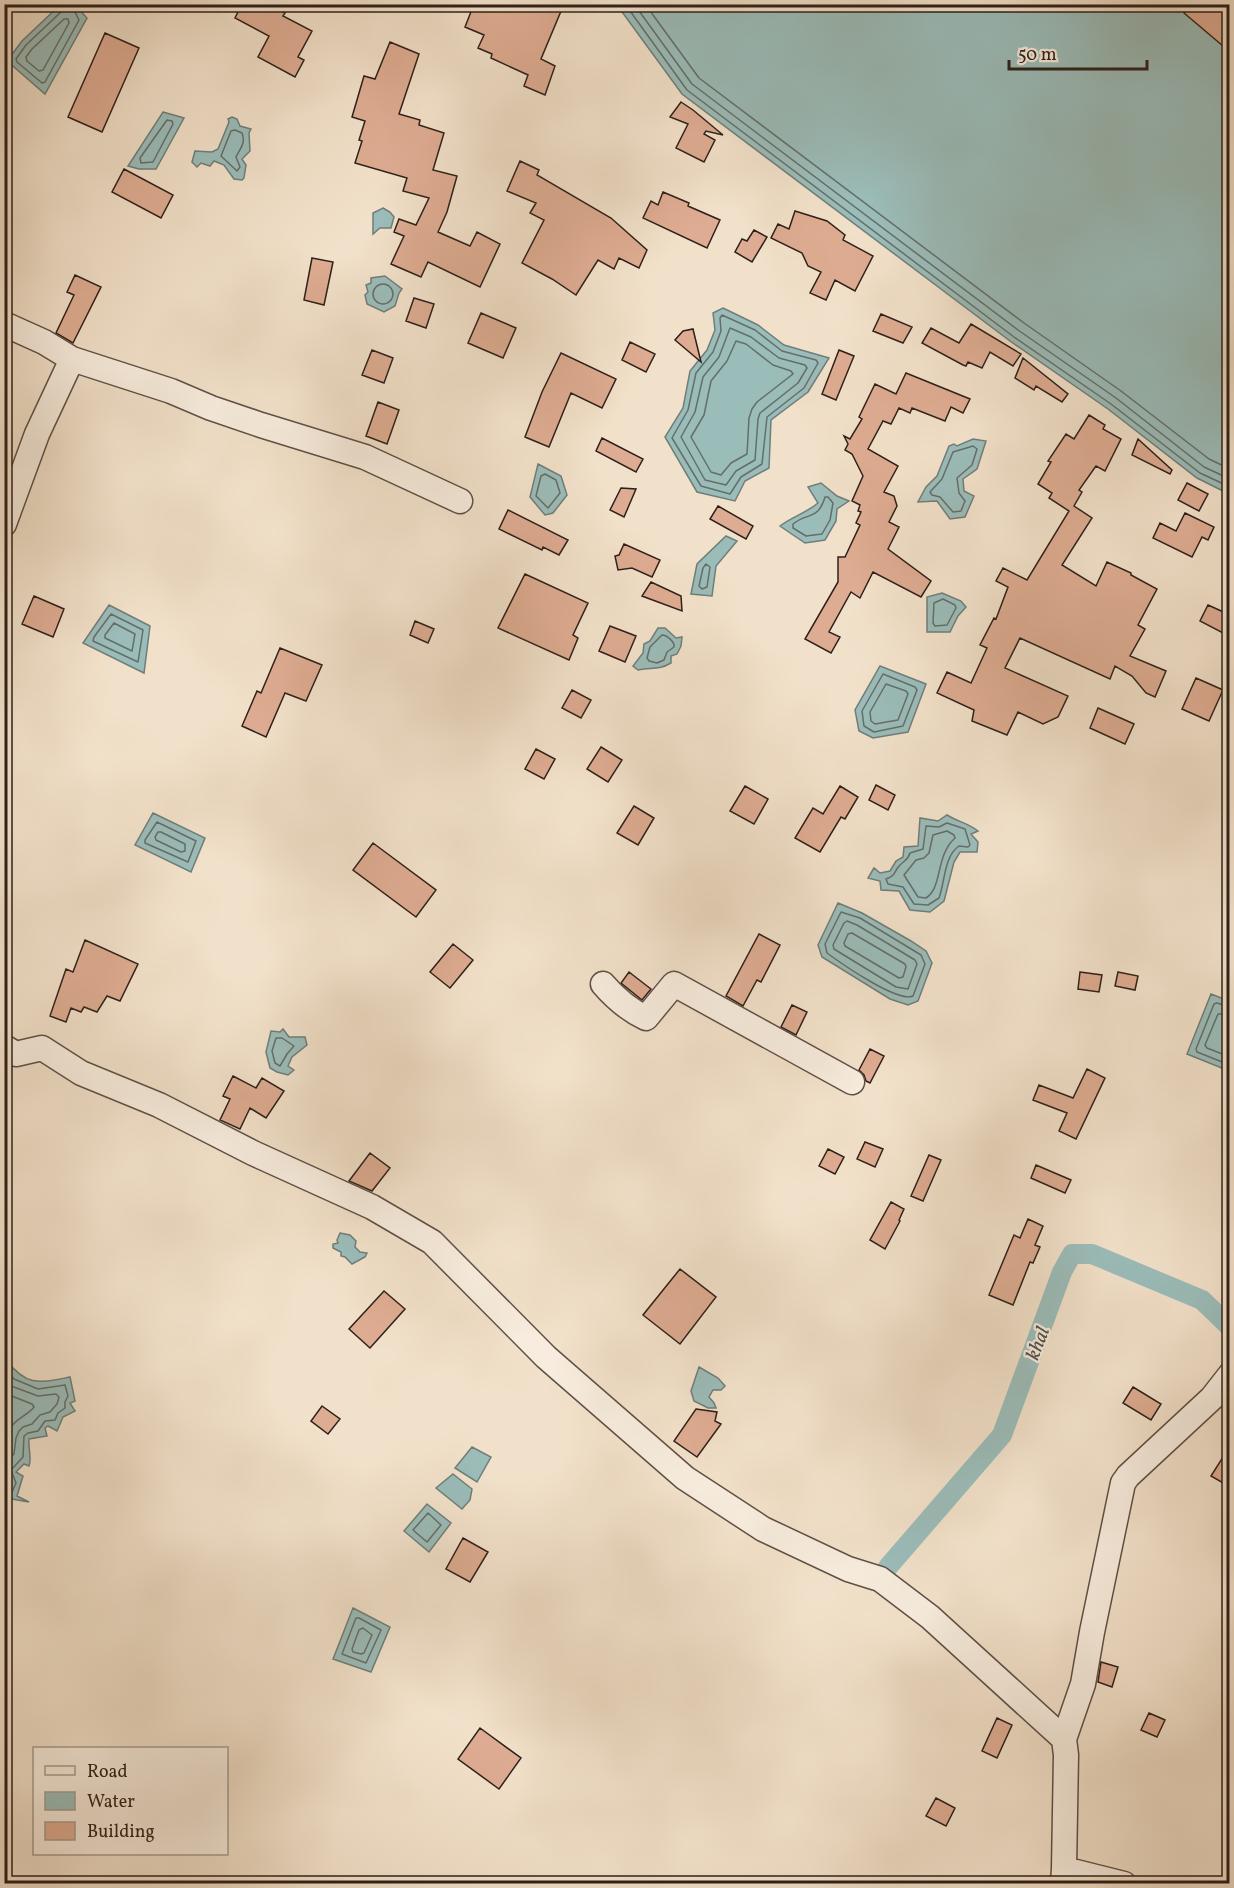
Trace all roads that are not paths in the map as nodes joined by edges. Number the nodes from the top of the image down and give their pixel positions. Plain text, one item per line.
1 (4, 324) edge
2 (72, 359) junction
3 (460, 501) dead end
4 (4, 524) edge
5 (603, 984) dead end
6 (4, 1047) edge
7 (852, 1082) dead end
8 (1230, 1375) edge
9 (1064, 1739) junction
10 (1063, 1876) edge
11 (1124, 1884) edge

1 - 2 street
2 - 3 street
2 - 4 street
5 - 7 street
6 - 9 street
8 - 9 street
9 - 10 street
10 - 11 street

